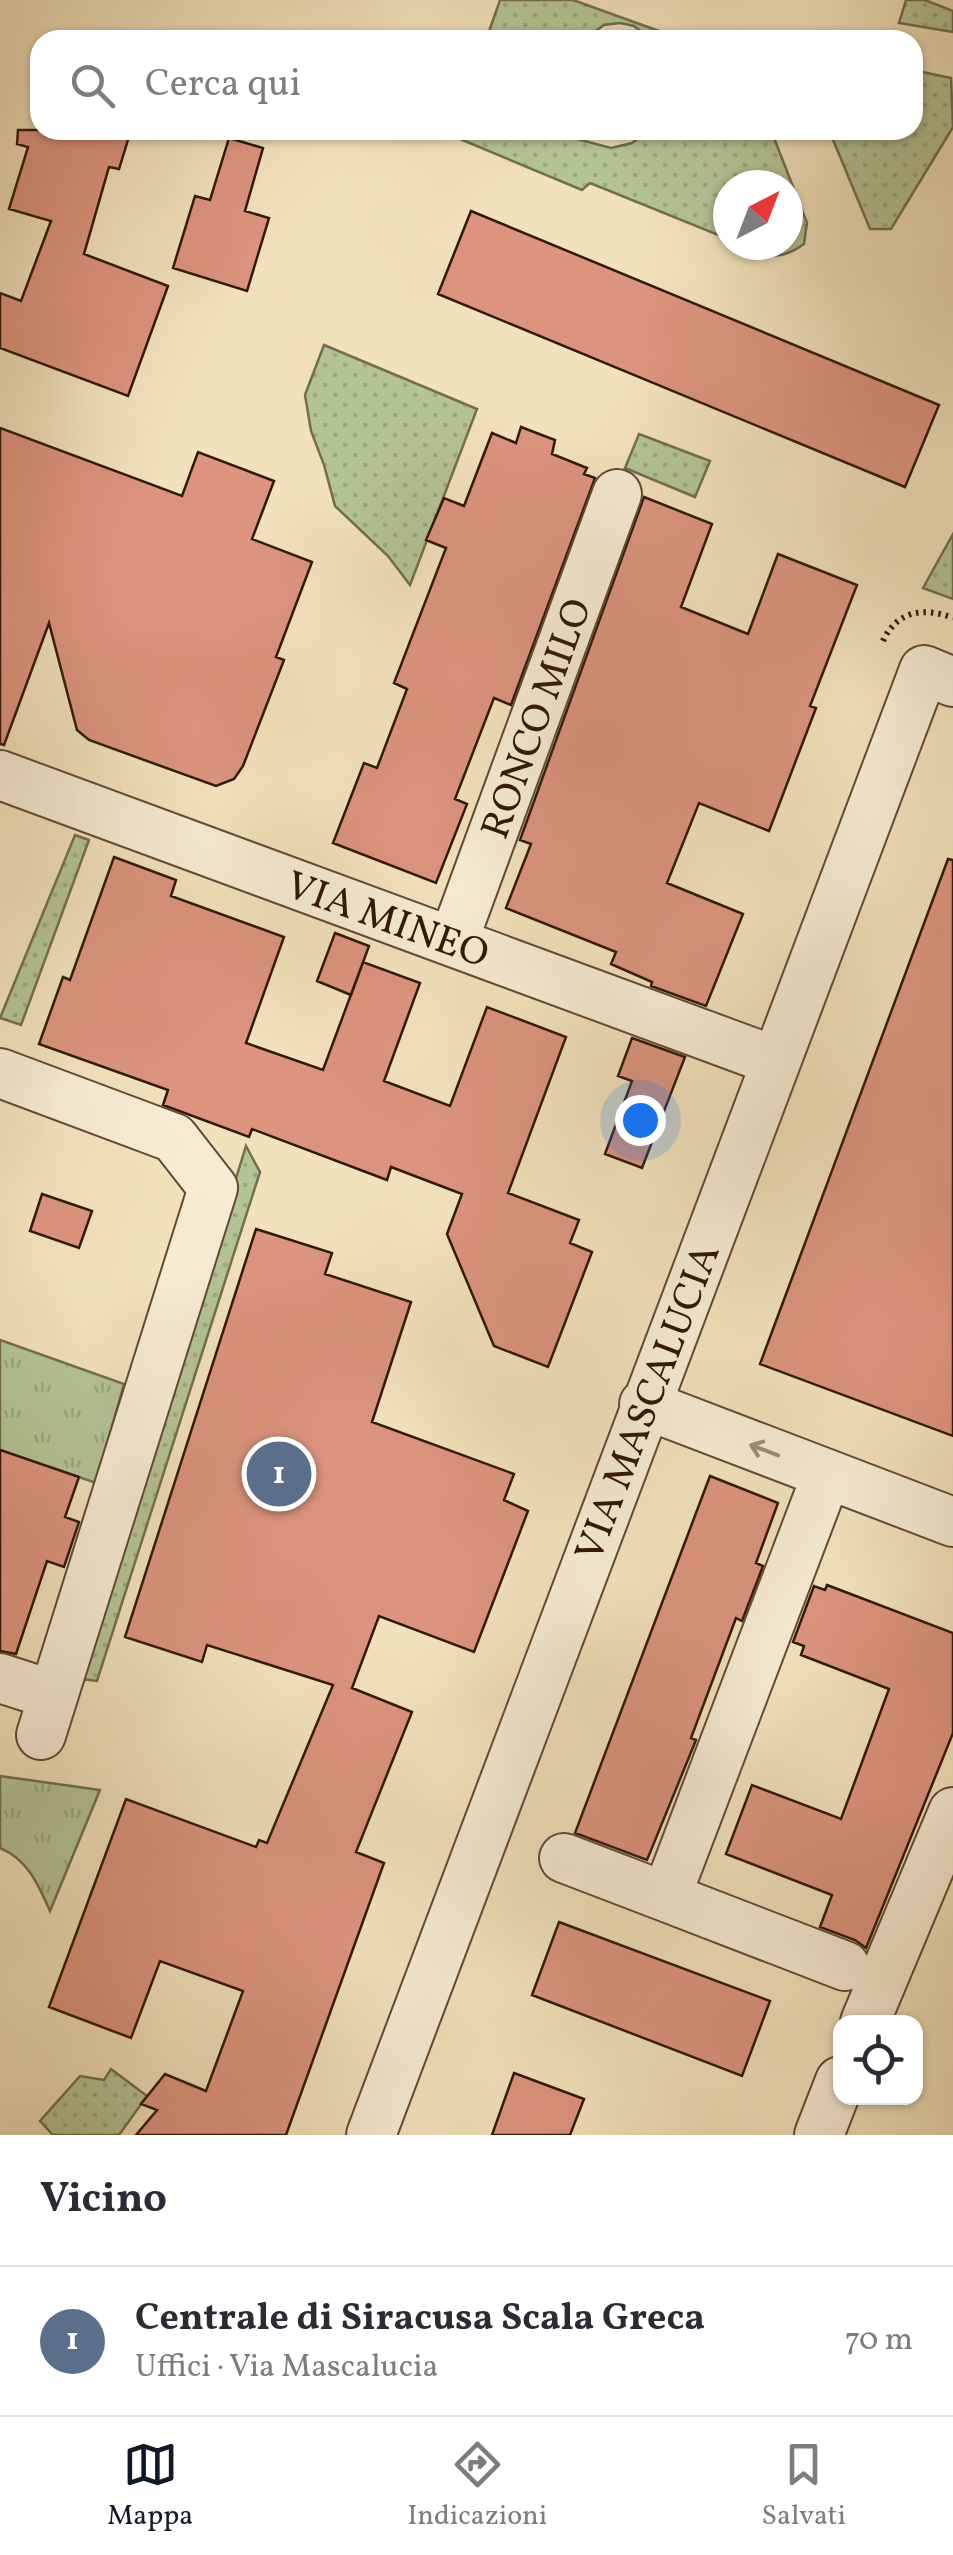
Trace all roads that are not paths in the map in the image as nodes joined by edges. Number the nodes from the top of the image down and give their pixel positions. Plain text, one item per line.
1 (617, 494) dead end
2 (938, 676) edge
3 (0, 776) edge
4 (453, 942) junction
5 (776, 1062) junction
6 (0, 1073) edge
7 (644, 1404) junction
8 (827, 1474) junction
9 (953, 1522) edge
10 (0, 1678) edge
11 (953, 1812) edge
12 (564, 1858) dead end
13 (666, 1897) junction
14 (845, 1966) dead end
15 (868, 2015) edge
16 (833, 2099) edge
17 (370, 2135) edge
18 (819, 2135) edge

1 - 4 street, RONCO MILO
2 - 5 street, VIA MASCALUCIA
3 - 4 street, VIA MINEO
4 - 5 street, VIA MINEO
5 - 7 street, VIA MASCALUCIA
6 - 10 street
8 -> 7 street
7 - 17 street, VIA MASCALUCIA
8 - 9 street
8 - 13 street
11 - 15 street
12 - 13 street
13 - 14 street
16 - 18 street

